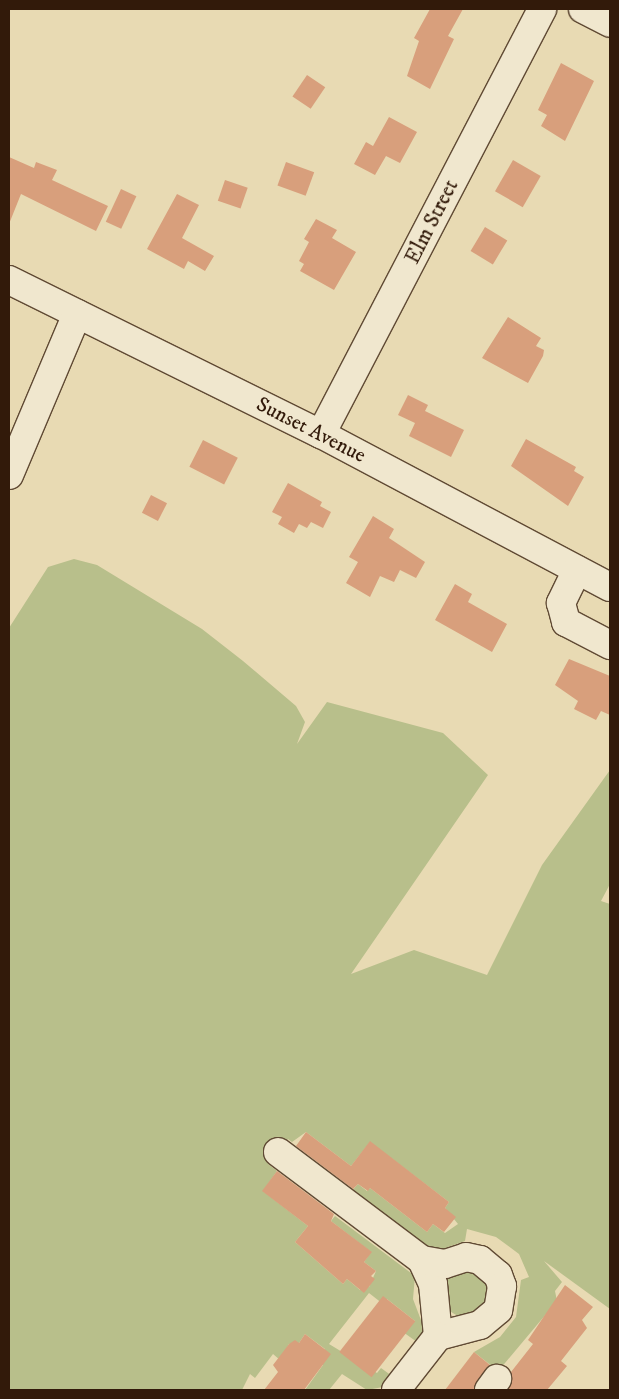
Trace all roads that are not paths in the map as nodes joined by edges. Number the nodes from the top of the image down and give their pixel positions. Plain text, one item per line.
1 (542, 9) edge
2 (583, 9) edge
3 (610, 23) edge
4 (9, 280) edge
5 (77, 314) junction
6 (321, 434) junction
7 (9, 475) edge
8 (577, 570) junction
9 (610, 587) edge
10 (610, 645) edge
11 (278, 1152) dead end
12 (422, 1260) junction
13 (438, 1336) junction
14 (396, 1390) edge

1 - 6 street, Elm Street
2 - 3 street
4 - 5 street, Sunset Avenue
5 - 6 street, Sunset Avenue
5 - 7 street
6 - 8 street, Sunset Avenue
8 - 9 street, Sunset Avenue
8 - 10 street
11 - 12 street
12 - 13 street
12 - 13 street
13 - 14 street

